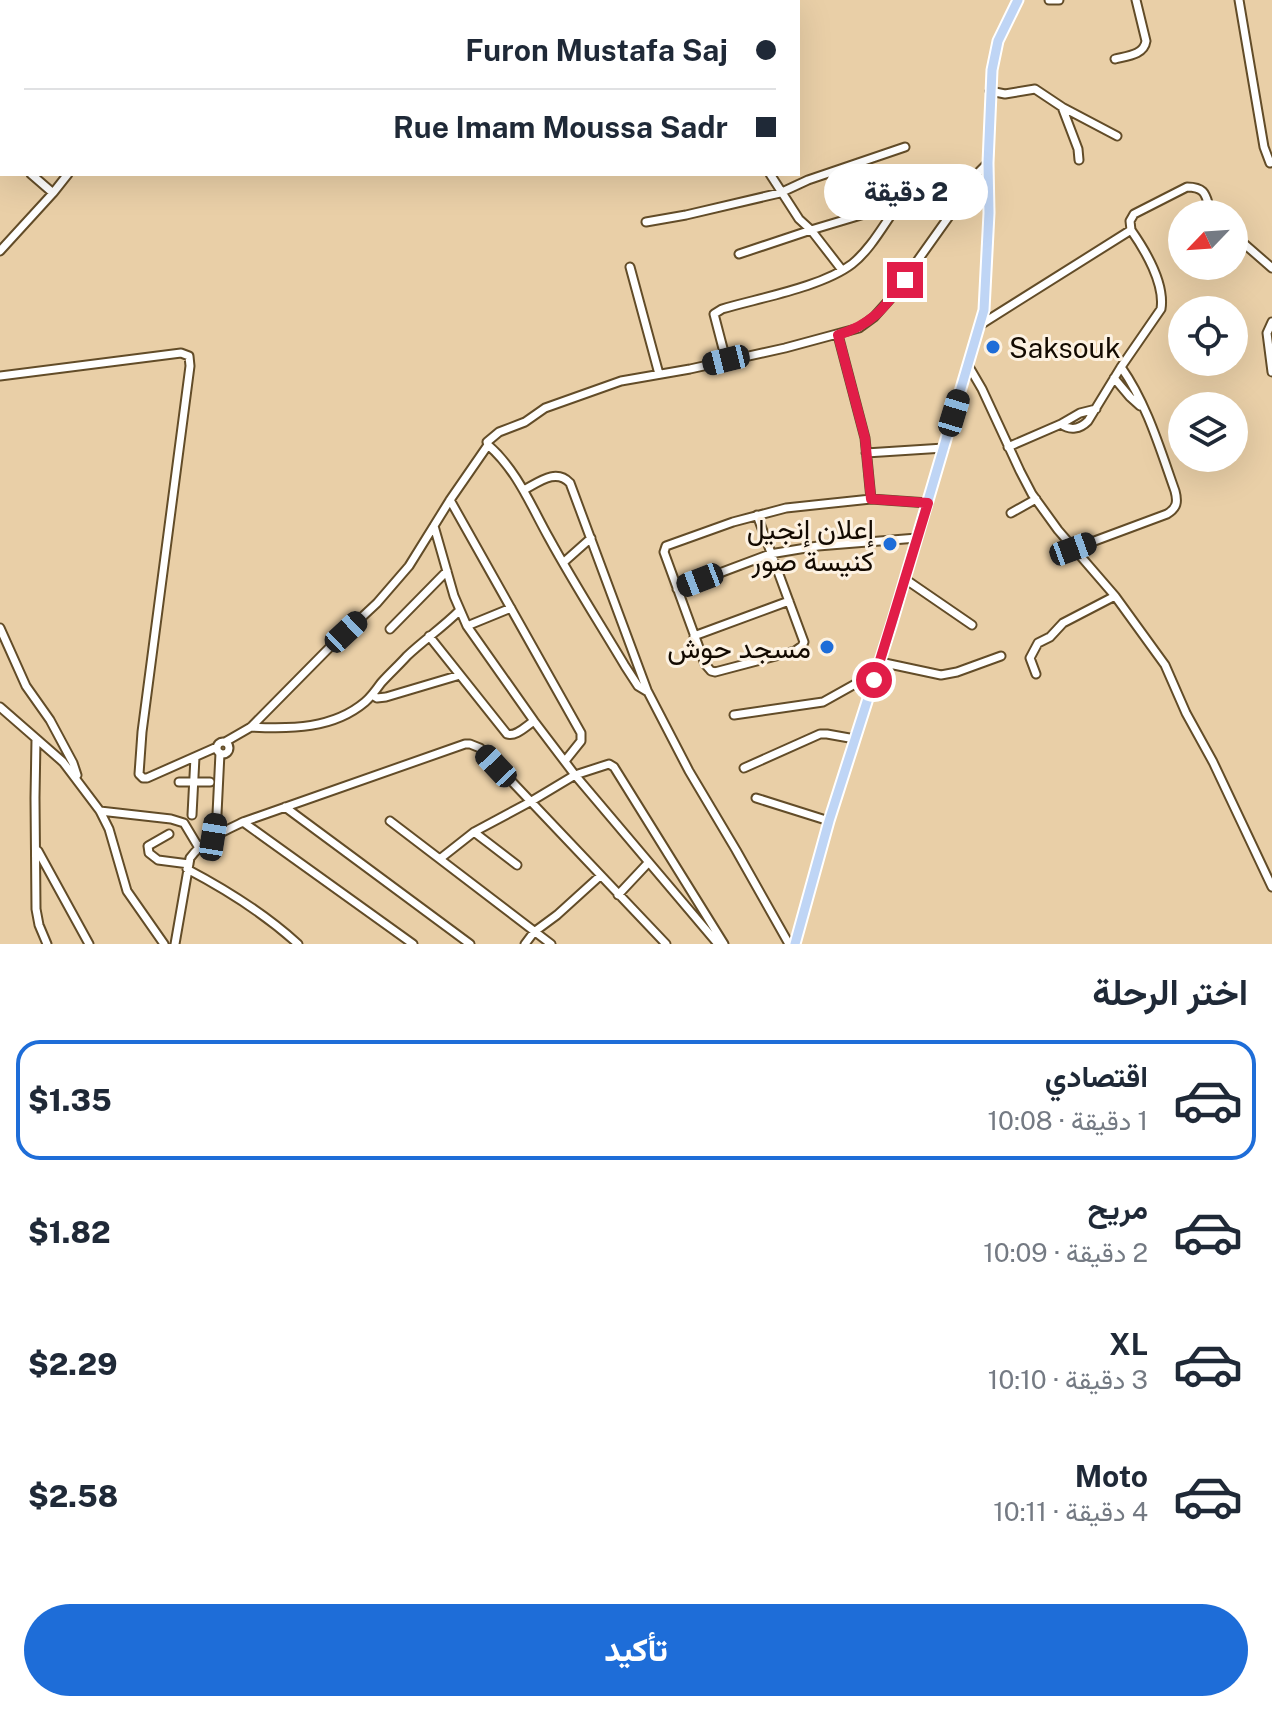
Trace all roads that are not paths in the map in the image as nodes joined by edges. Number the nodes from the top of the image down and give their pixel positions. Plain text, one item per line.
1 (1017, 0) edge
2 (1049, 0) edge
3 (1059, 0) edge
4 (1136, 0) edge
5 (1239, 0) edge
6 (1115, 59) dead end
7 (990, 91) junction
8 (1062, 107) junction
9 (1117, 136) dead end
10 (905, 147) dead end
11 (1079, 160) dead end
12 (988, 163) junction
13 (1270, 163) edge
14 (33, 176) edge
15 (66, 176) edge
16 (771, 176) edge
17 (968, 183) junction
18 (53, 193) junction
19 (780, 193) junction
20 (1208, 200) edge
21 (898, 205) junction
22 (646, 222) dead end
23 (811, 230) junction
24 (1131, 230) junction
25 (1248, 247) edge
26 (0, 251) edge
27 (739, 254) dead end
28 (630, 267) dead end
29 (1272, 268) edge
30 (842, 270) junction
31 (1272, 322) edge
32 (980, 325) junction
33 (838, 335) junction
34 (726, 360) junction
35 (968, 365) junction
36 (1121, 367) junction
37 (1272, 372) edge
38 (659, 374) junction
39 (0, 376) edge
40 (1114, 378) junction
41 (1142, 408) junction
42 (1096, 409) junction
43 (1061, 424) junction
44 (488, 445) junction
45 (1008, 447) junction
46 (944, 448) junction
47 (866, 453) junction
48 (524, 490) junction
49 (871, 499) junction
50 (1036, 499) junction
51 (450, 500) junction
52 (928, 503) junction
53 (1011, 513) dead end
54 (757, 515) junction
55 (434, 526) junction
56 (591, 538) junction
57 (917, 538) junction
58 (1073, 549) junction
59 (770, 554) junction
60 (564, 562) junction
61 (447, 571) junction
62 (905, 579) junction
63 (677, 589) junction
64 (1115, 596) junction
65 (789, 601) junction
66 (511, 608) junction
67 (459, 611) junction
68 (972, 625) dead end
69 (467, 626) junction
70 (0, 628) edge
71 (390, 629) dead end
72 (429, 636) junction
73 (694, 636) junction
74 (634, 654) junction
75 (1001, 656) dead end
76 (880, 662) junction
77 (625, 666) junction
78 (1036, 674) dead end
79 (460, 675) junction
80 (874, 680) junction
81 (648, 692) junction
82 (372, 695) junction
83 (0, 707) edge
84 (734, 715) dead end
85 (534, 721) junction
86 (251, 727) junction
87 (36, 739) junction
88 (855, 739) junction
89 (218, 750) junction
90 (195, 757) junction
91 (565, 761) junction
92 (744, 768) dead end
93 (575, 775) junction
94 (79, 781) junction
95 (179, 782) dead end
96 (210, 782) dead end
97 (194, 783) junction
98 (756, 798) dead end
99 (530, 802) junction
100 (285, 807) junction
101 (100, 811) junction
102 (192, 815) dead end
103 (390, 821) dead end
104 (829, 821) junction
105 (243, 822) junction
106 (474, 832) junction
107 (169, 834) dead end
108 (213, 837) junction
109 (199, 848) junction
110 (36, 849) junction
111 (441, 858) junction
112 (648, 863) junction
113 (517, 865) dead end
114 (188, 866) junction
115 (600, 876) junction
116 (1272, 887) edge
117 (693, 894) junction
118 (618, 895) junction
119 (684, 902) junction
120 (534, 932) junction
121 (291, 937) junction
122 (47, 944) edge
123 (89, 944) edge
124 (164, 944) edge
125 (175, 944) edge
126 (280, 944) edge
127 (298, 944) edge
128 (413, 944) edge
129 (470, 944) edge
130 (525, 944) edge
131 (551, 944) edge
132 (666, 944) edge
133 (718, 944) edge
134 (724, 944) edge
135 (789, 944) edge
136 (795, 944) edge

1 - 7 main road
2 - 3 street
4 - 6 street
5 - 13 street
7 - 8 street
7 - 12 main road
8 - 9 street
8 - 11 street
10 - 19 street
12 - 17 street
12 - 32 main road
14 - 18 street
15 - 18 street
16 - 19 street
17 - 21 street
17 - 33 street
18 - 26 street
19 - 22 street
19 - 23 street
20 - 24 street
21 - 23 street
21 - 30 street
23 - 27 street
23 - 30 street
24 - 32 street
24 - 36 street
25 - 29 street
28 - 38 street
30 - 34 street
31 - 37 street
32 - 35 main road
33 - 34 street
33 - 47 street
34 - 38 street
35 - 45 street
35 - 46 main road
36 - 40 street
36 - 41 street
38 - 44 street
39 - 90 street
40 - 41 street
40 - 42 street
41 - 58 street
42 - 43 street
42 - 43 street
43 - 45 street
44 - 48 street
44 - 51 street
45 - 50 street
46 - 47 street
46 - 52 main road
47 - 49 street
48 - 56 street
48 - 60 street
49 - 52 street
49 - 54 street
50 - 53 street
50 - 58 street
51 - 55 street
51 - 66 street
52 - 57 main road
54 - 59 street
54 - 63 street
55 - 61 street
55 - 86 street
56 - 60 street
56 - 74 street
57 - 59 street
57 - 62 main road
58 - 64 street
59 - 63 street
59 - 65 street
60 - 77 street
61 - 67 street
61 - 71 street
62 - 68 street
62 - 76 main road
63 - 73 street
64 - 78 street
64 - 116 street
65 - 73 street
65 - 73 street
66 - 69 street
66 - 91 street
67 - 69 street
67 - 72 street
69 - 85 street
70 - 94 street
72 - 79 street
72 - 82 street
74 - 77 street
74 - 81 street
75 - 76 street
76 - 80 main road
77 - 81 street
79 - 82 street
79 - 85 street
80 - 84 street
80 - 88 main road
81 - 135 street
82 - 86 street
83 - 87 street
85 - 91 street
86 - 89 street
87 - 94 street
87 - 110 street
88 - 92 street
88 - 104 main road
89 - 90 street
89 - 108 street
90 - 97 street
91 - 93 street
93 - 99 street
93 - 112 street
93 - 117 street
94 - 101 street
95 - 97 street
96 - 97 street
97 - 102 street
98 - 104 street
99 - 100 street
99 - 106 street
99 - 115 street
100 - 105 street
100 - 129 street
101 - 109 street
101 - 124 street
103 - 111 street
104 - 136 main road
105 - 108 street
105 - 128 street
106 - 111 street
106 - 113 street
107 - 114 street
108 - 109 street
109 - 114 street
110 - 122 street
110 - 123 street
111 - 120 street
112 - 118 street
112 - 119 street
114 - 121 street
114 - 125 street
115 - 118 street
115 - 120 street
117 - 119 street
117 - 134 street
118 - 132 street
119 - 133 street
120 - 130 street
120 - 131 street
121 - 126 street
121 - 127 street

